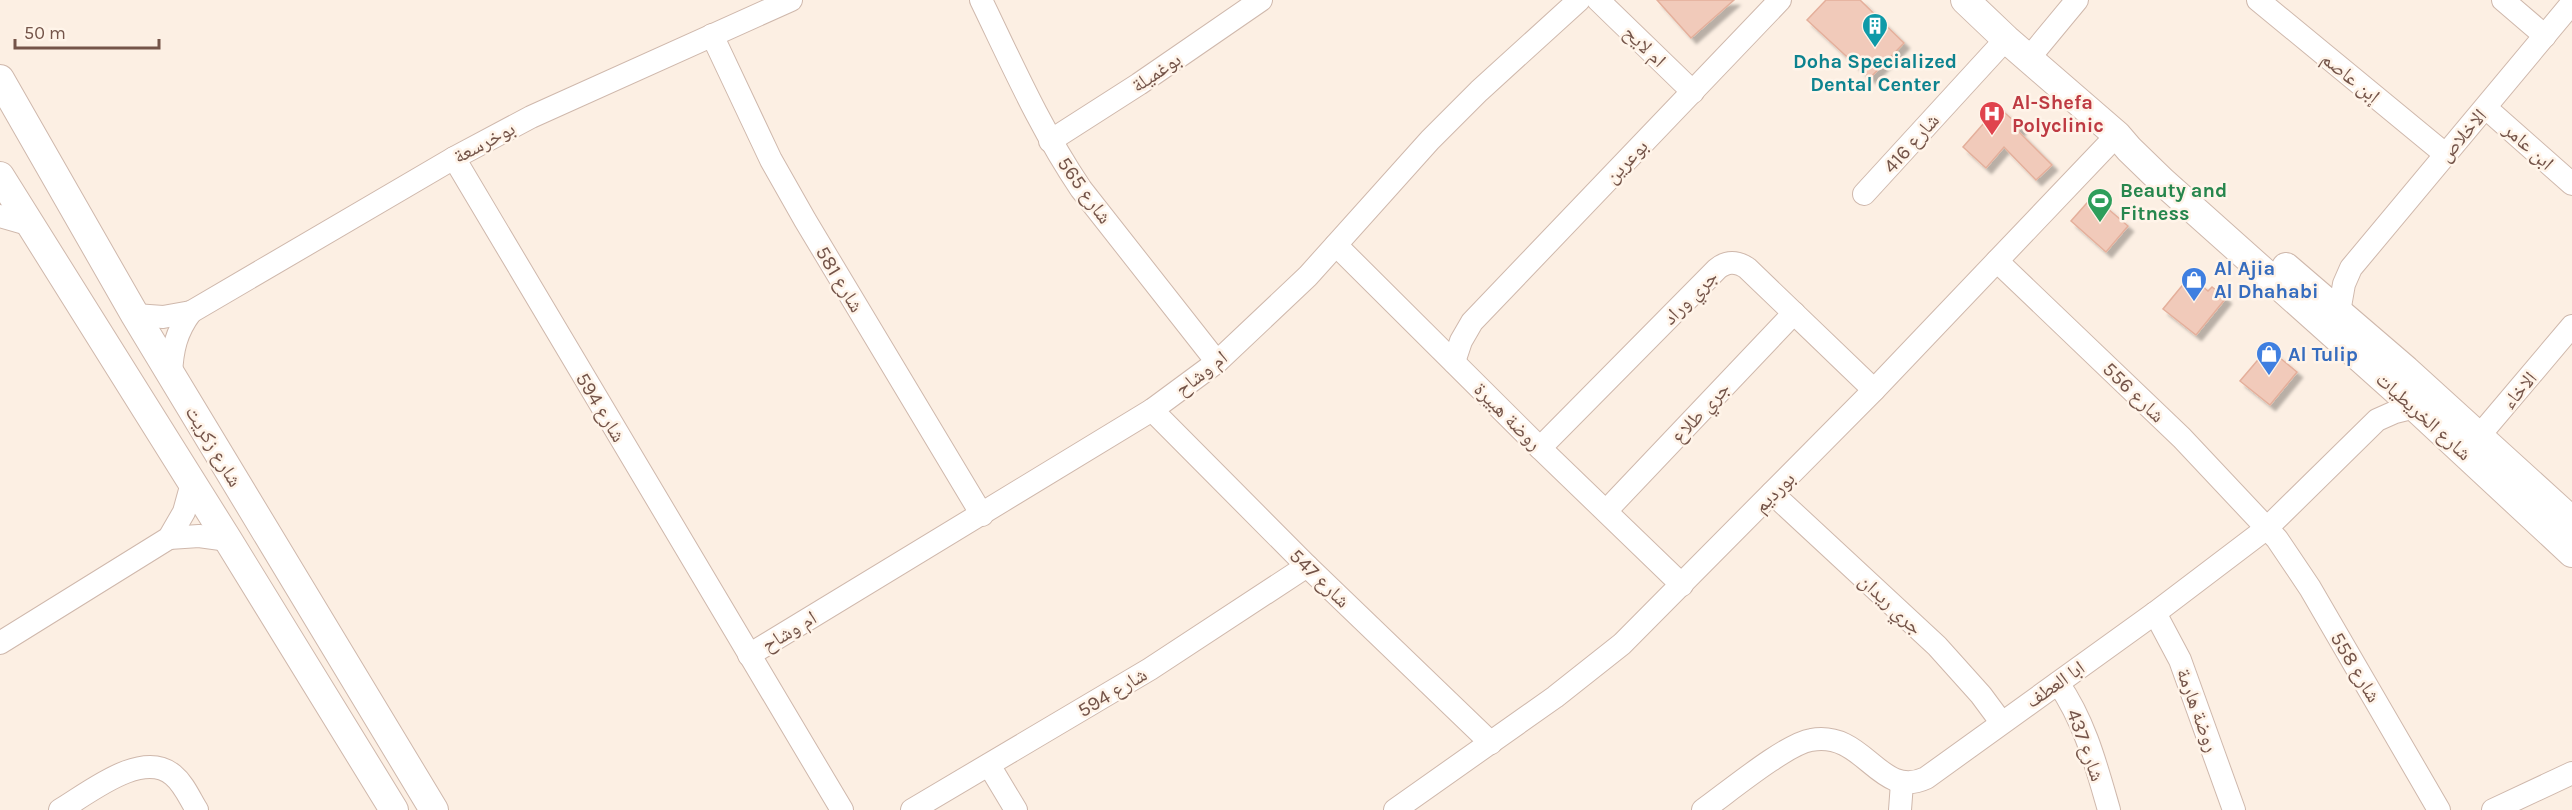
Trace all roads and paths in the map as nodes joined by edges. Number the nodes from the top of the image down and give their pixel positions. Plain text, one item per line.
1 (791, 0) edge
2 (981, 0) edge
3 (1261, 0) edge
4 (1579, 0) edge
5 (1598, 0) edge
6 (1780, 0) edge
7 (1965, 0) edge
8 (2077, 0) edge
9 (2258, 0) edge
10 (2502, 0) edge
11 (2572, 3) edge
12 (712, 35) junction
13 (2545, 36) junction
14 (2006, 39) junction
15 (2028, 58) junction
16 (0, 79) edge
17 (1693, 92) junction
18 (2486, 108) junction
19 (2117, 135) junction
20 (1050, 141) junction
21 (2445, 154) junction
22 (454, 158) junction
23 (0, 176) edge
24 (2572, 184) edge
25 (1864, 194) dead end
26 (0, 216) edge
27 (31, 225) junction
28 (1336, 245) junction
29 (1997, 261) junction
30 (2351, 268) junction
31 (2307, 285) junction
32 (192, 312) junction
33 (2339, 312) junction
34 (1794, 313) junction
35 (135, 315) junction
36 (1472, 322) junction
37 (2572, 327) edge
38 (1433, 342) junction
39 (1217, 362) junction
40 (1454, 362) junction
41 (171, 375) junction
42 (2396, 376) junction
43 (1875, 390) junction
44 (2415, 407) junction
45 (1152, 411) junction
46 (2377, 420) junction
47 (2472, 445) junction
48 (1540, 448) junction
49 (192, 483) junction
50 (2538, 488) junction
51 (1772, 493) junction
52 (2572, 501) edge
53 (1606, 512) junction
54 (982, 515) junction
55 (2572, 521) edge
56 (2267, 528) junction
57 (169, 538) junction
58 (228, 540) junction
59 (2572, 553) edge
60 (1307, 566) junction
61 (1682, 585) junction
62 (2155, 613) junction
63 (0, 643) edge
64 (749, 655) junction
65 (2058, 683) junction
66 (2001, 722) junction
67 (1491, 742) junction
68 (989, 765) junction
69 (2572, 773) edge
70 (1902, 783) junction
71 (60, 810) edge
72 (197, 810) edge
73 (394, 810) edge
74 (434, 810) edge
75 (842, 810) edge
76 (912, 810) edge
77 (1016, 810) edge
78 (1395, 810) edge
79 (1703, 810) edge
80 (1900, 810) edge
81 (2109, 810) edge
82 (2234, 810) edge
83 (2439, 810) edge
84 (2493, 810) edge

1 - 12 street, بوخرسعة
2 - 20 street, شارع 565
3 - 20 street, بوغميلة
4 - 28 street, ام وشاح
5 - 17 street, ام لايح
6 - 17 street, بوعرين
7 - 14 street, شارع الخريطيات
8 - 15 street
9 - 21 street, إبن عاصم
10 - 13 street
11 - 13 street, الاخلاص
12 - 22 street, بوخرسعة
12 - 54 street, شارع 581
13 - 18 street, الاخلاص
14 - 15 street, شارع الخريطيات
14 - 25 street, شارع 416
15 - 19 street, شارع الخريطيات
16 - 35 street, شارع زكريت
17 - 36 street, بوعرين
18 - 21 street, الاخلاص
18 - 24 street, ابن عامر
19 - 29 street, بورديم
19 - 31 street, شارع الخريطيات
19 - 42 street, شارع الخريطيات
20 - 39 street, شارع 565
21 - 30 street, الاخلاص
22 - 32 street, بوخرسعة
22 - 64 street, شارع 594
23 - 27 street, شارع زكريت
26 - 27 street
27 - 49 street, شارع زكريت
28 - 38 street, روضة هبيرة
28 - 39 street, ام وشاح
29 - 43 street, بورديم
29 - 56 street, شارع 556
30 - 31 street, الاخلاص
30 - 33 street, الاخلاص
31 - 33 street, شارع الخريطيات
32 - 35 street, بوخرسعة
32 - 41 street, بوخرسعة
33 - 42 street, شارع الخريطيات
34 - 43 street, جري وراد
34 - 48 street, جري وراد
34 - 53 street, جري طلاع
35 - 41 street, شارع زكريت
36 - 38 street, بوعرين
36 - 40 street, بوعرين
37 - 47 street, الاخاء
38 - 40 street, روضة هبيرة
39 - 45 street, ام وشاح
40 - 48 street, روضة هبيرة
41 - 74 street, شارع زكريت
42 - 44 street, شارع الخريطيات
42 - 46 street
42 - 47 street, شارع الخريطيات
43 - 51 street, بورديم
44 - 46 street
44 - 47 street, شارع الخريطيات
45 - 54 street, ام وشاح
45 - 60 street, شارع 547
46 - 56 street, ابا العطف
47 - 50 street, شارع الخريطيات
47 - 59 street, شارع الخريطيات
48 - 53 street, روضة هبيرة
49 - 57 street
49 - 58 street, شارع زكريت
50 - 52 street
50 - 55 street, شارع الخريطيات
51 - 61 street, بورديم
51 - 66 street, جري ريدان
53 - 61 street, روضة هبيرة
54 - 64 street, ام وشاح
56 - 62 street, ابا العطف
56 - 83 street, شارع 558
57 - 58 street
57 - 63 street
58 - 73 street, شارع زكريت
60 - 67 street, شارع 547
60 - 68 street, شارع 594
61 - 67 street, بورديم
62 - 65 street, ابا العطف
62 - 82 street, روضة هارمة
64 - 75 street, شارع 594
65 - 66 street, ابا العطف
65 - 81 street, شارع 437
66 - 70 street, ابا العطف
67 - 78 street, بورديم
68 - 76 street, شارع 594
68 - 77 street
69 - 84 street
70 - 79 street
70 - 80 street
71 - 72 street

